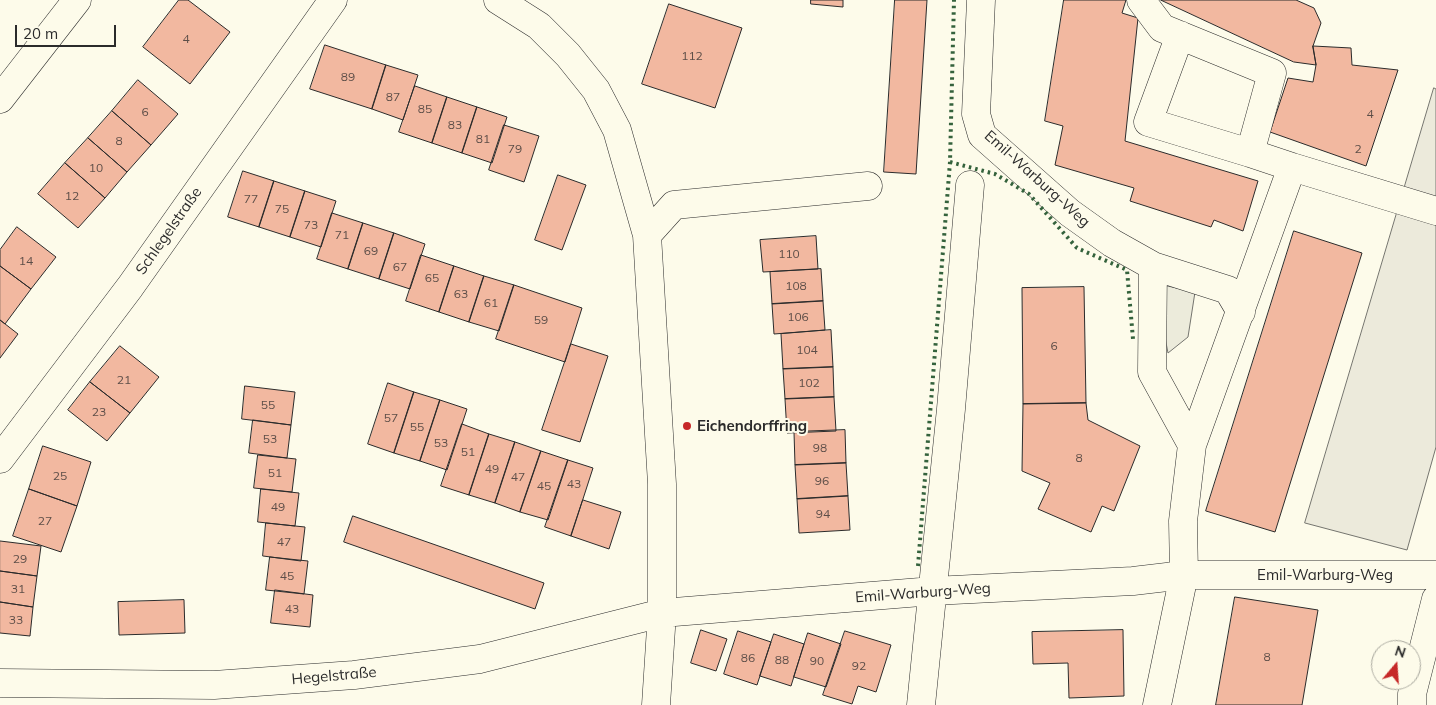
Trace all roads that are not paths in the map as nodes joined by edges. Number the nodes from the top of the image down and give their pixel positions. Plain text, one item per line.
1 (76, 0) edge
2 (334, 0) edge
3 (498, 0) edge
4 (981, 0) edge
5 (1141, 0) edge
6 (1180, 35) junction
7 (0, 99) edge
8 (1250, 153) junction
9 (1292, 167) junction
10 (868, 186) dead end
11 (970, 186) dead end
12 (1436, 211) edge
13 (647, 235) junction
14 (1153, 266) junction
15 (1241, 312) junction
16 (1192, 445) junction
17 (0, 458) edge
18 (1184, 575) junction
19 (1436, 575) edge
20 (933, 591) junction
21 (1436, 600) edge
22 (662, 613) junction
23 (0, 683) edge
24 (212, 695) edge
25 (656, 705) edge
26 (921, 705) edge
27 (1157, 705) edge
28 (1412, 705) edge

1 - 7 street
2 - 17 street, Schlegelstraße
3 - 13 street
4 - 14 street, Emil-Warburg-Weg
5 - 6 street
6 - 8 street
6 - 8 street
8 - 9 street
9 - 12 street
9 - 15 street
10 - 13 street
11 - 20 street
13 - 22 street
14 - 15 street, Emil-Warburg-Weg
14 - 16 street
15 - 16 street
16 - 18 street
18 - 19 street, Emil-Warburg-Weg
18 - 20 street, Emil-Warburg-Weg
18 - 27 street
20 - 22 street, Emil-Warburg-Weg
20 - 26 street
21 - 28 street
22 - 24 street, Hegelstraße
22 - 25 street
23 - 24 street, Hegelstraße

